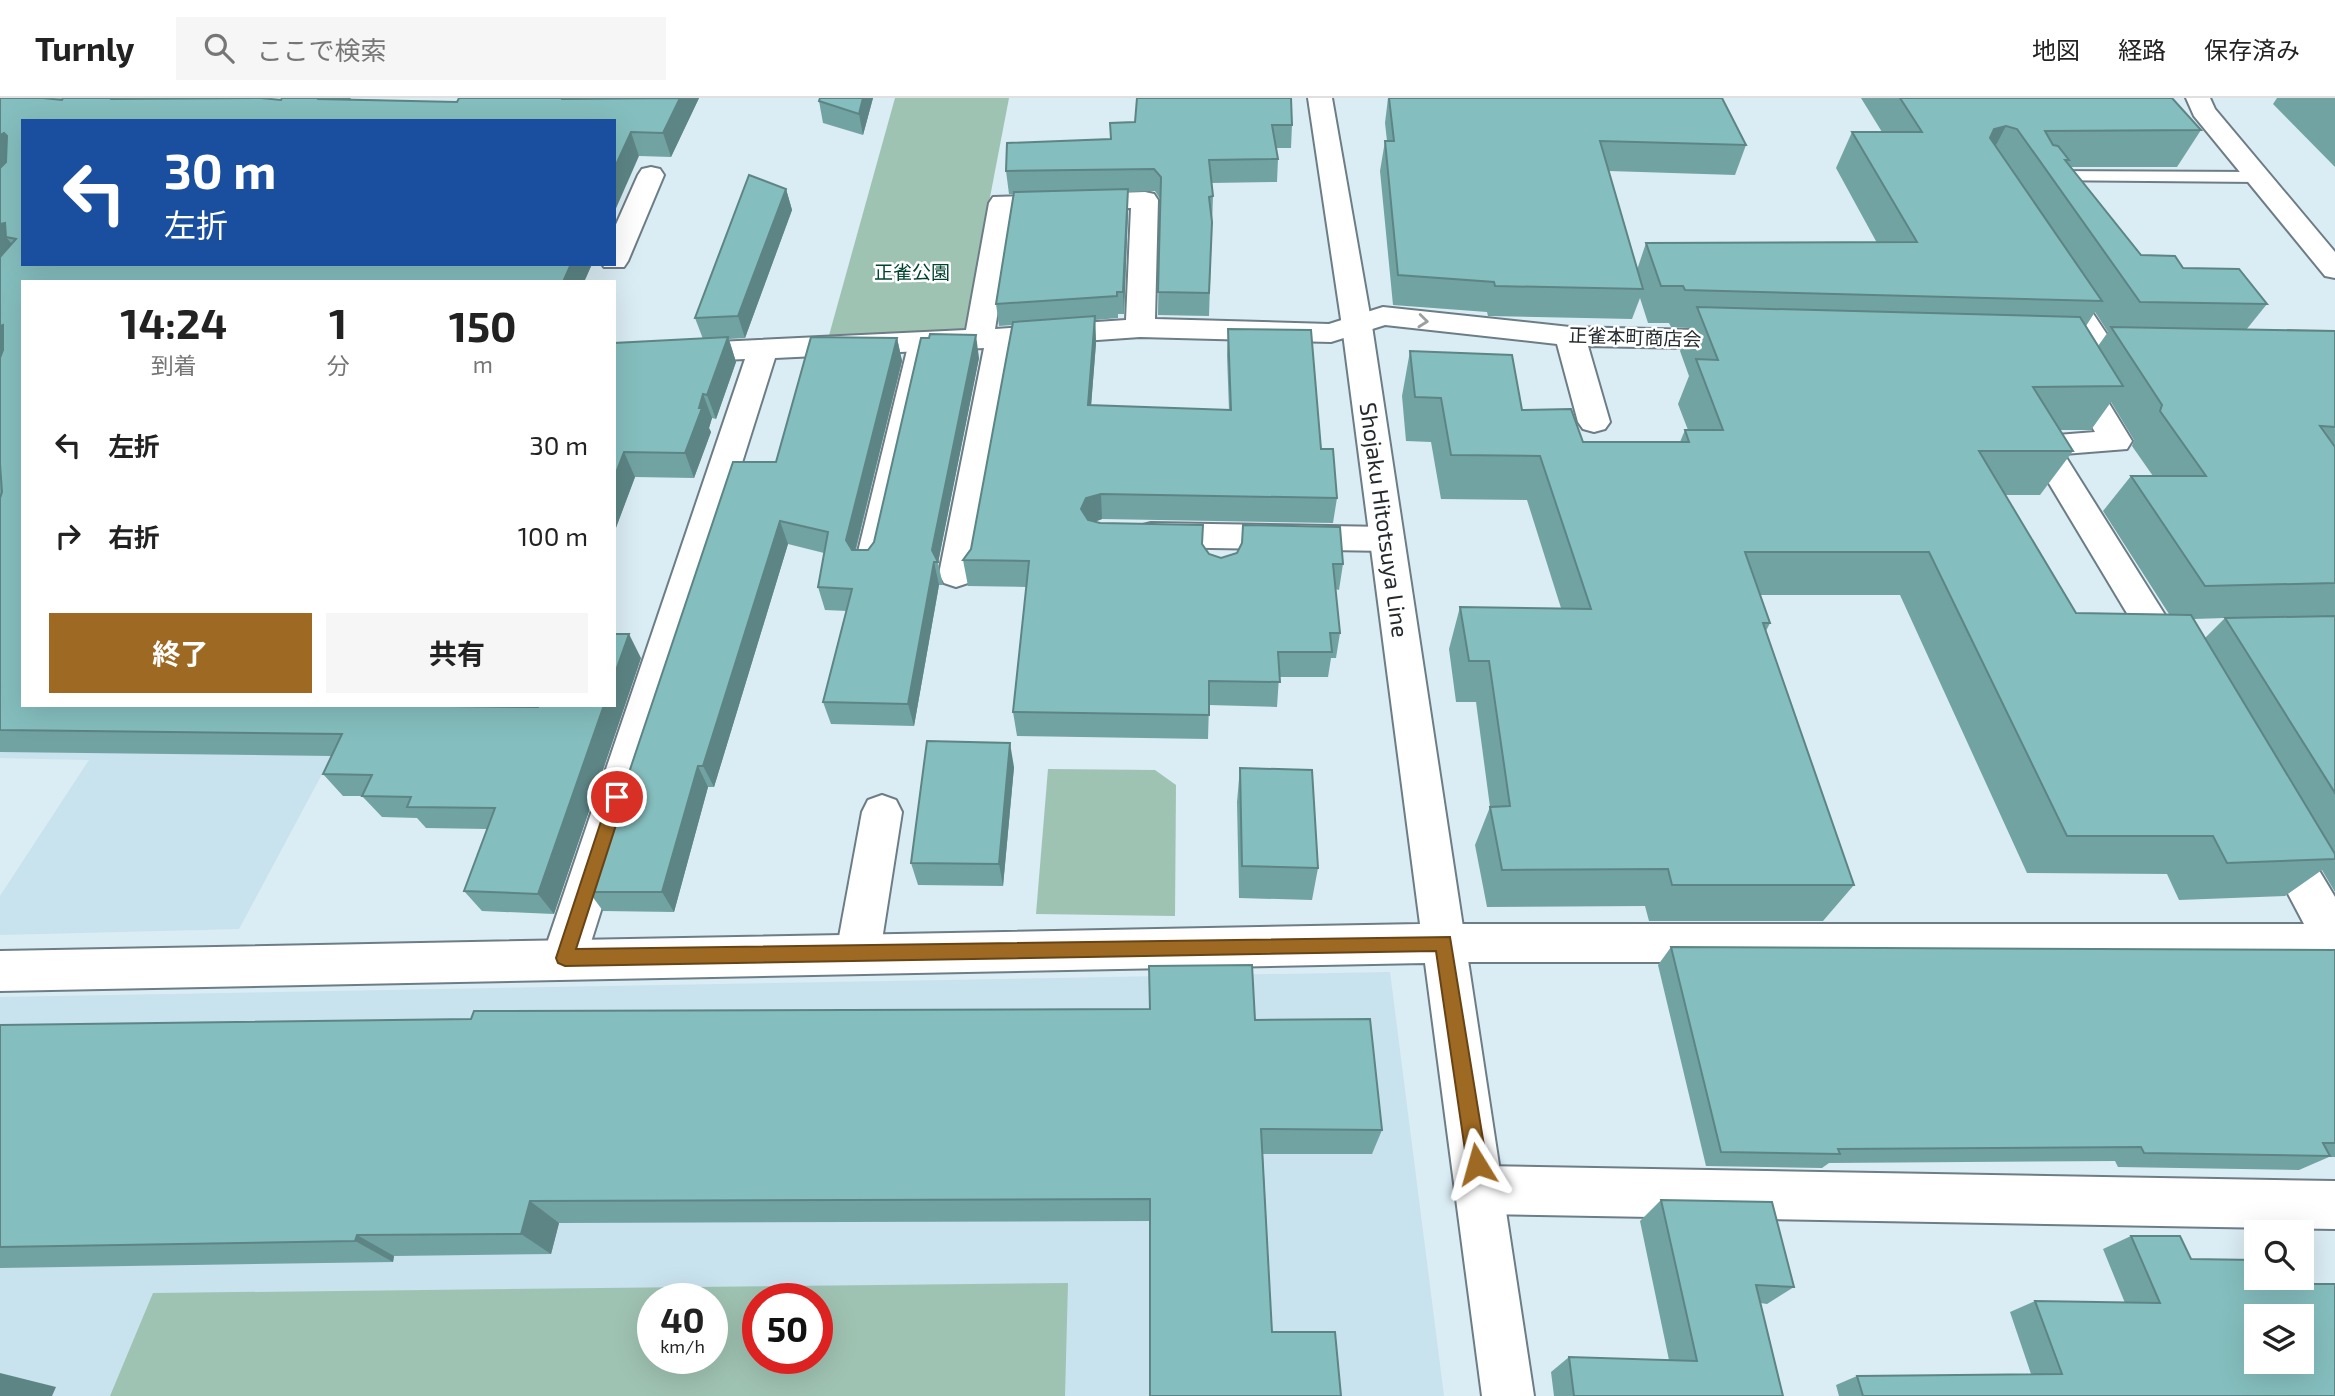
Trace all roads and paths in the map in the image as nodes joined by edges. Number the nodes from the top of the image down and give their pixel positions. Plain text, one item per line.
1 (1320, 98) edge
2 (2198, 98) edge
3 (2188, 125) edge
4 (2215, 125) junction
5 (650, 175) dead end
6 (2040, 176) edge
7 (2257, 177) junction
8 (616, 257) edge
9 (2044, 262) edge
10 (2335, 270) edge
11 (1357, 326) junction
12 (1140, 328) junction
13 (1570, 335) junction
14 (990, 338) junction
15 (1761, 341) edge
16 (918, 342) junction
17 (763, 350) junction
18 (616, 358) edge
19 (1594, 422) dead end
20 (1115, 534) edge
21 (1387, 539) junction
22 (866, 564) edge
23 (956, 574) dead end
24 (2201, 635) edge
25 (2161, 636) junction
26 (2188, 683) edge
27 (2262, 810) edge
28 (882, 812) dead end
29 (1444, 943) junction
30 (2333, 951) edge
31 (858, 953) junction
32 (565, 958) junction
33 (0, 971) edge
34 (1481, 1190) junction
35 (2335, 1205) edge
36 (1508, 1396) edge

1 - 11 street, Shojaku Hitotsuya Line
2 - 4 street
3 - 4 lane
4 - 7 street
5 - 8 street
6 - 7 lane
7 - 10 street
9 - 25 street
11 - 12 street, 正雀本町商店会
11 -> 13 street, 正雀本町商店会
11 - 21 street, Shojaku Hitotsuya Line
12 - 14 street, 正雀本町商店会
12 - 14 street
13 - 15 street, 正雀本町商店会
13 - 19 street
14 - 16 street, 正雀本町商店会
14 - 23 street
16 - 17 street, 正雀本町商店会
16 - 22 lane
17 - 18 street, 正雀本町商店会
17 - 32 street
20 - 21 street
21 - 29 street, Shojaku Hitotsuya Line
24 - 25 street
25 - 26 street
27 - 30 street
28 - 31 street
29 - 30 street
29 - 31 street
29 - 34 street, Shojaku Hitotsuya Line
31 - 32 street
32 - 33 street
34 - 35 street
34 - 36 street, Shojaku Hitotsuya Line

